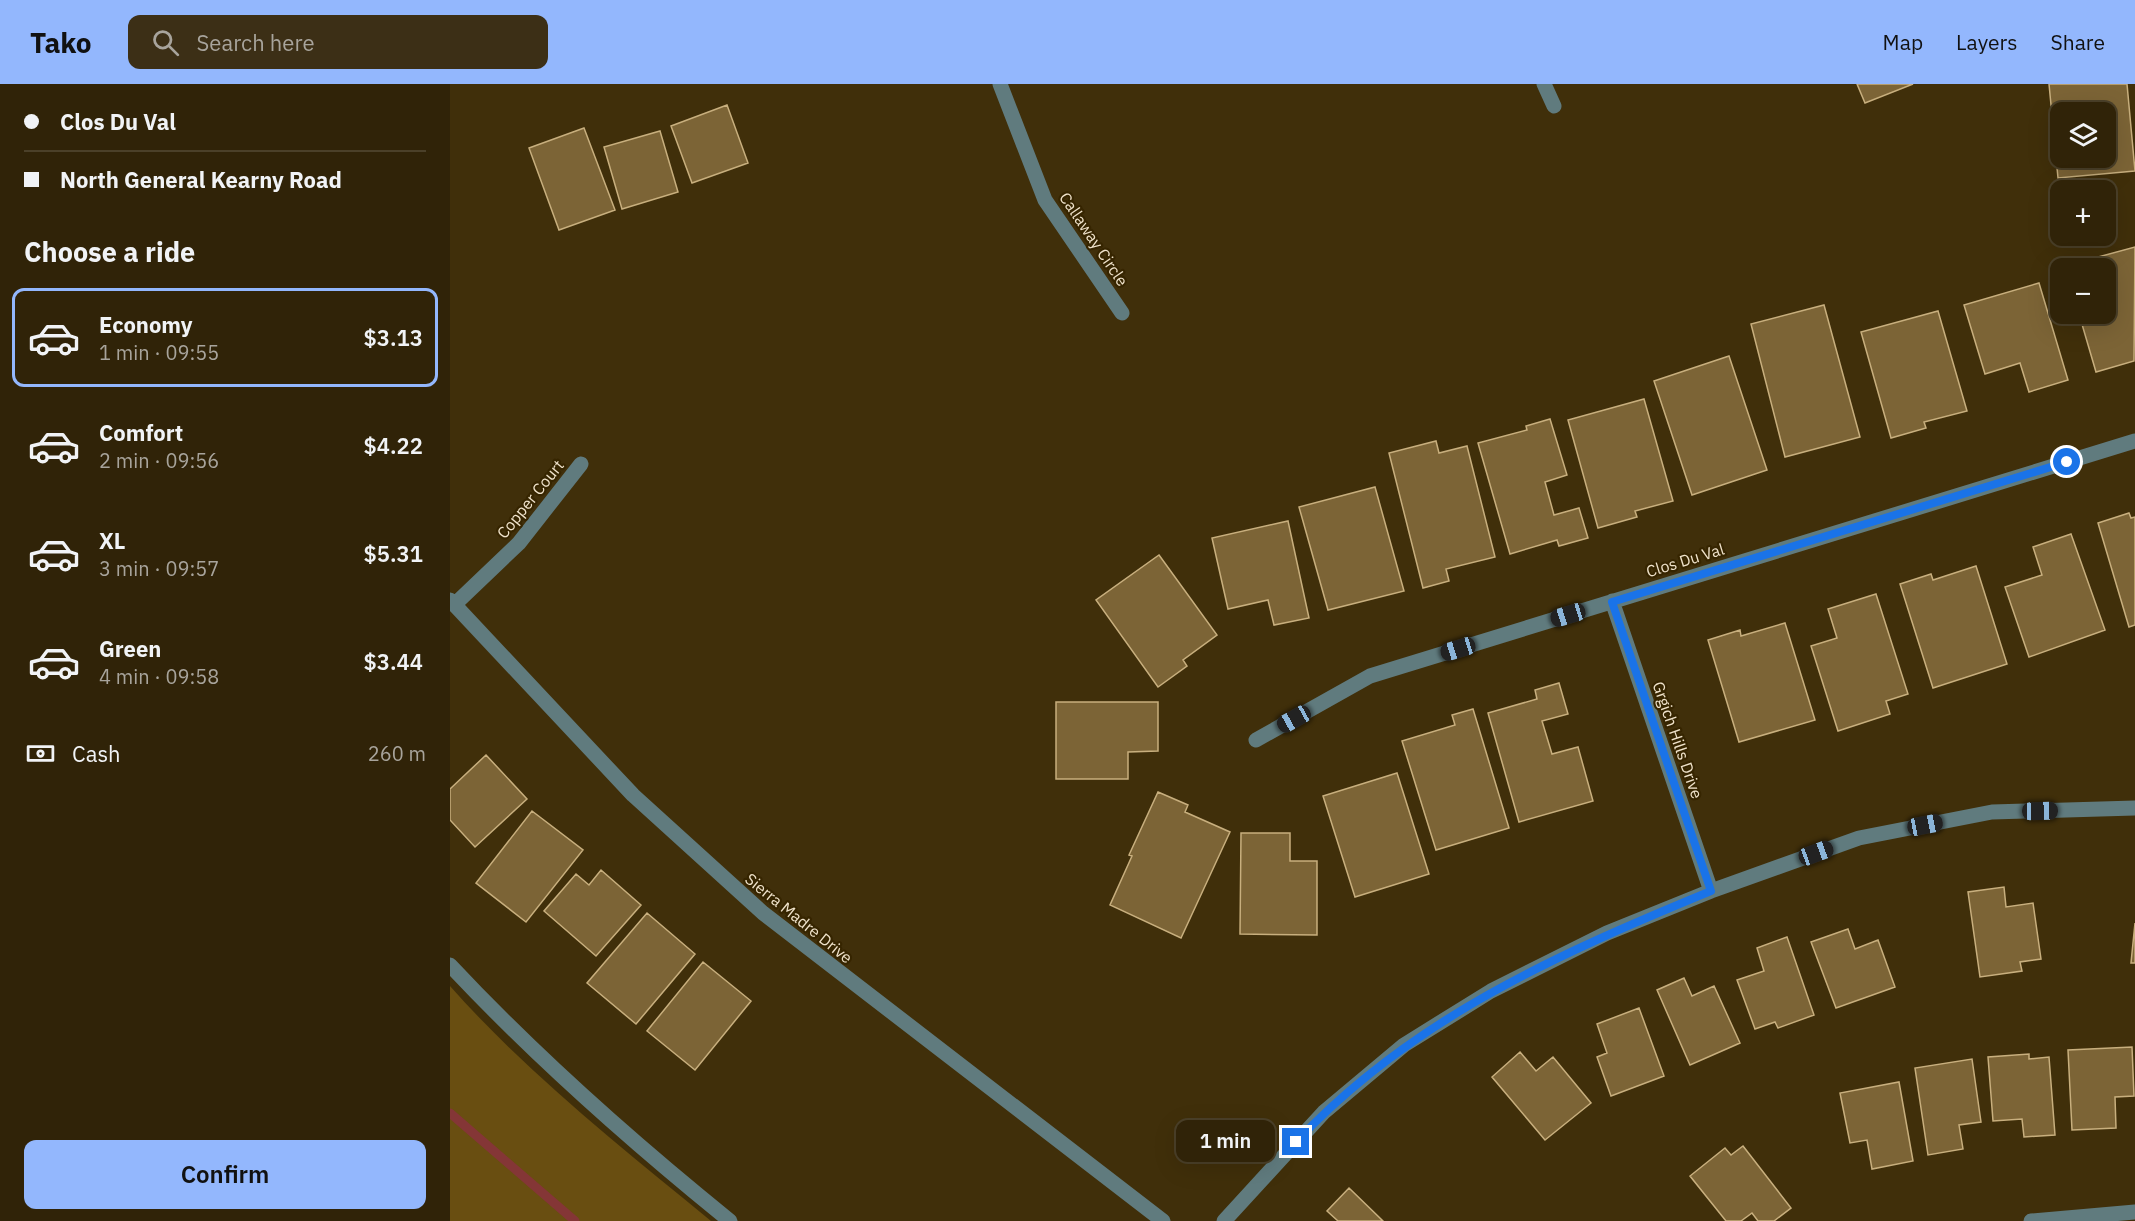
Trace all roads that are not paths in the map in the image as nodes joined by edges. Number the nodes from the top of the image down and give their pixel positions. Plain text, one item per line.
1 (1000, 84) edge
2 (1544, 84) edge
3 (1554, 106) dead end
4 (1122, 313) dead end
5 (2135, 441) edge
6 (581, 464) dead end
7 (452, 602) edge
8 (1612, 602) junction
9 (1256, 740) dead end
10 (2135, 808) edge
11 (1711, 891) junction
12 (450, 965) edge
13 (2135, 1212) edge
14 (730, 1221) edge
15 (1163, 1221) edge
16 (1224, 1221) edge
17 (2031, 1221) edge

1 - 4 street, Callaway Circle
2 - 3 street
5 - 8 street, Clos Du Val
6 - 7 street, Copper Court
7 - 15 street, Sierra Madre Drive
8 - 9 street, Clos Du Val
8 - 11 street, Grgich Hills Drive
10 - 11 street
11 - 16 street
12 - 14 street
13 - 17 street

